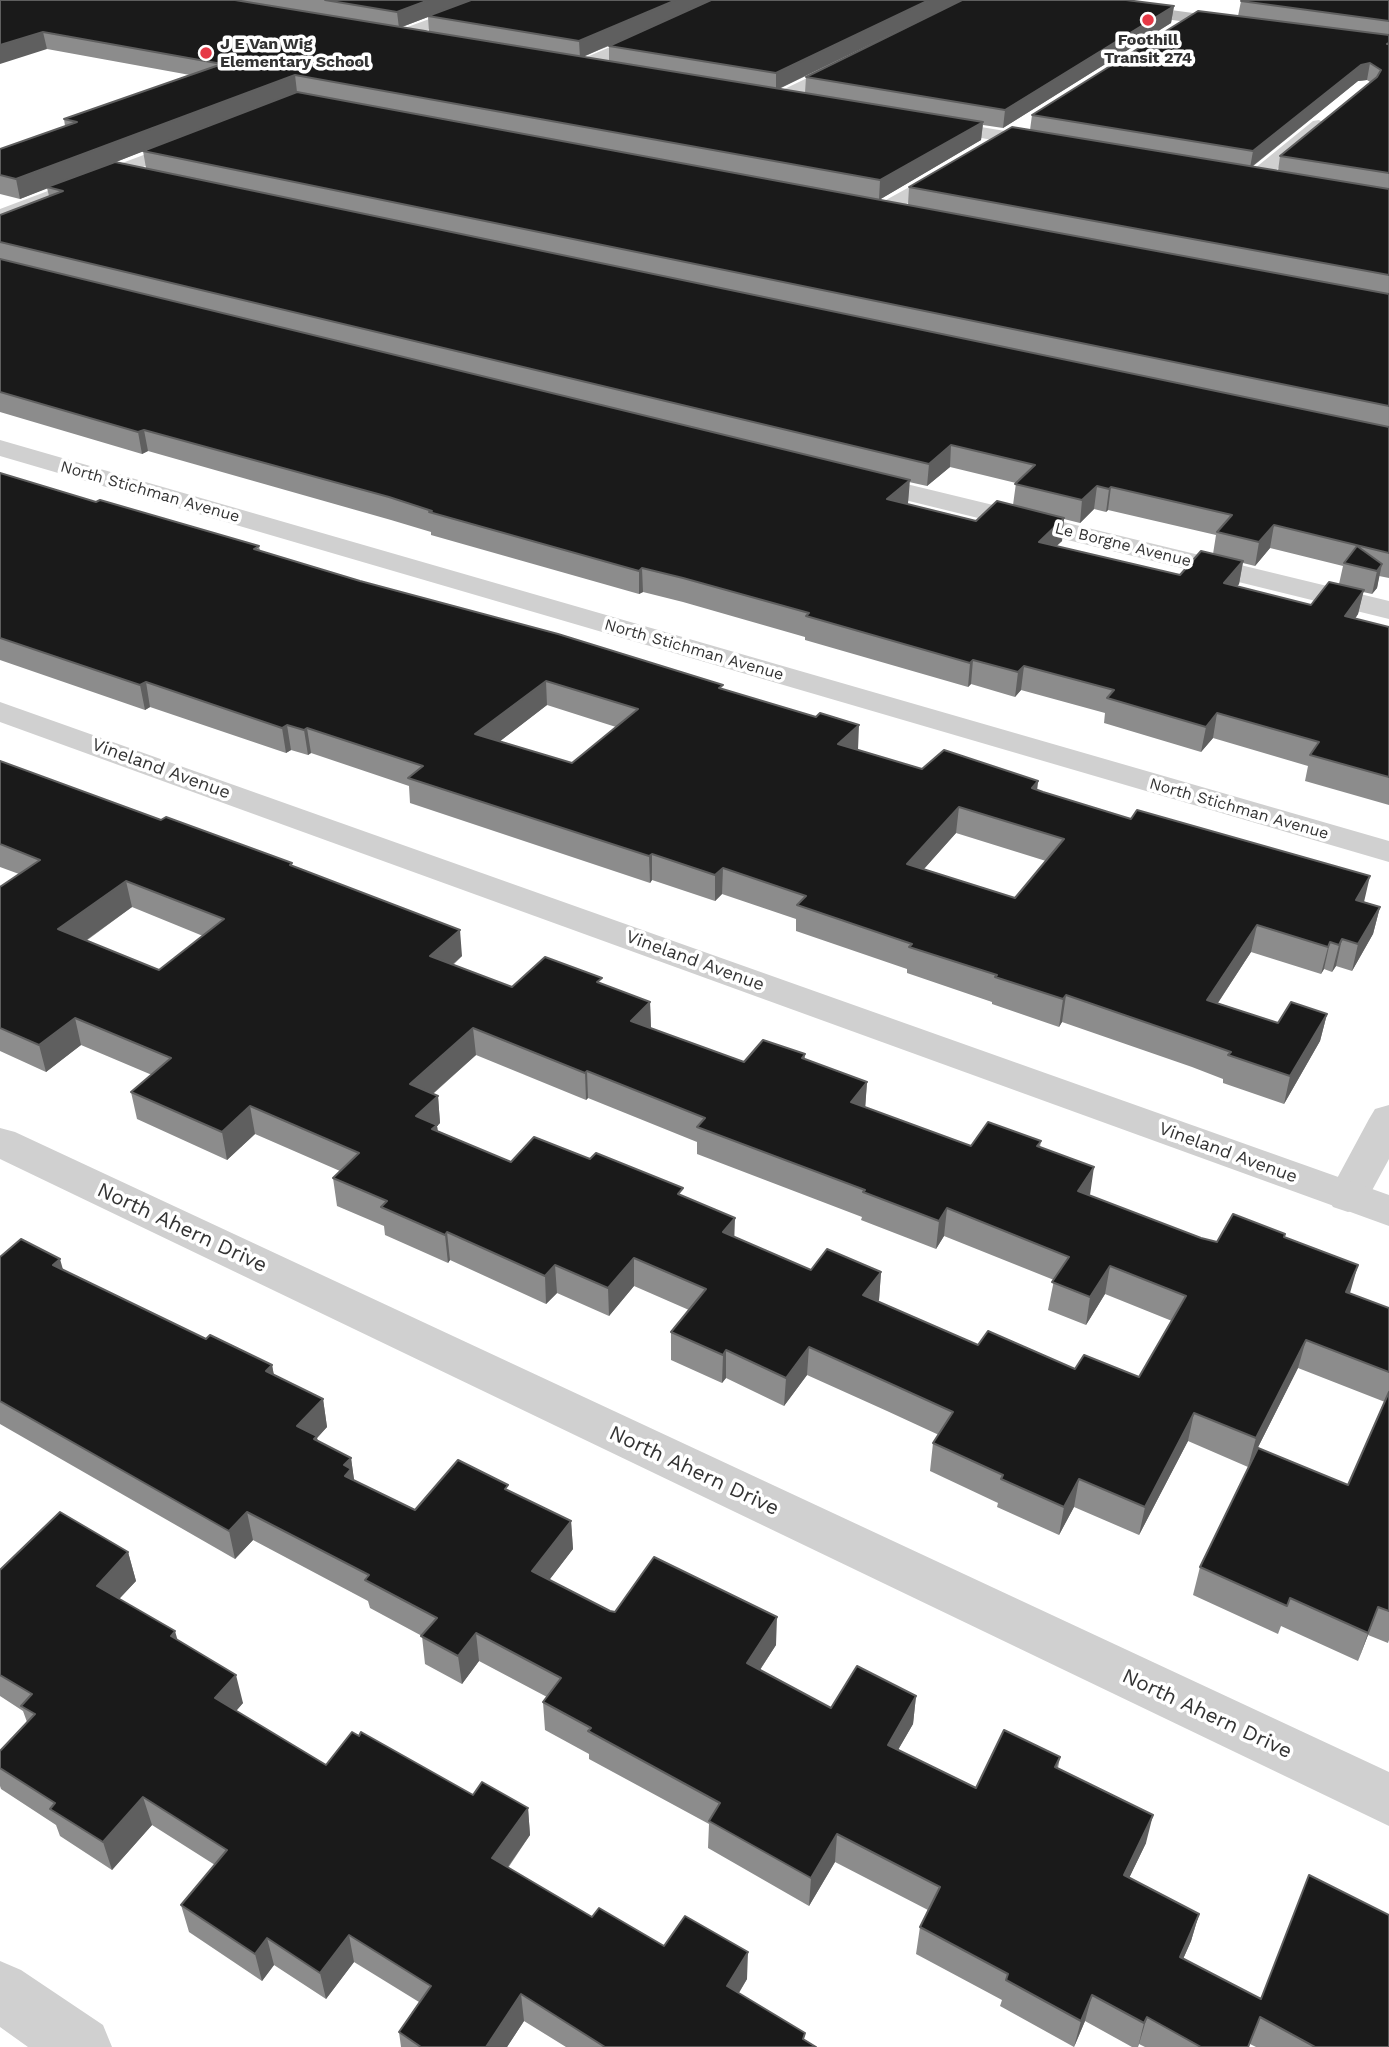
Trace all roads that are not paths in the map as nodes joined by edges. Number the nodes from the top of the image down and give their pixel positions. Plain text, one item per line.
1 (495, 0) edge
2 (733, 0) edge
3 (1063, 0) edge
4 (1139, 0) edge
5 (1201, 14) junction
6 (1245, 14) edge
7 (1257, 26) edge
8 (1175, 30) edge
9 (435, 41) edge
10 (867, 55) edge
11 (608, 70) edge
12 (807, 103) edge
13 (1336, 112) edge
14 (913, 121) edge
15 (1029, 123) dead end
16 (208, 135) edge
17 (1006, 137) junction
18 (1072, 148) edge
19 (118, 171) junction
20 (159, 180) edge
21 (1283, 182) edge
22 (910, 215) edge
23 (0, 216) edge
24 (0, 448) edge
25 (836, 475) edge
26 (1389, 610) edge
27 (0, 712) edge
28 (1389, 852) edge
29 (1389, 1119) edge
30 (0, 1142) edge
31 (1348, 1197) junction
32 (1389, 1211) edge
33 (1389, 1800) edge
34 (0, 1990) edge
35 (81, 2047) edge

1 - 9 street
2 - 11 street
3 - 5 main road
4 - 5 main road
5 - 6 main road
5 - 7 main road
5 - 8 street
10 - 12 street
13 - 21 street
14 - 17 street
15 - 17 street
16 - 19 street
17 - 18 street
17 - 22 street
19 - 20 street
19 - 23 street
24 - 28 street, North Stichman Avenue
25 - 26 street, Le Borgne Avenue
27 - 31 street, Vineland Avenue
29 - 31 street
30 - 33 street, North Ahern Drive
31 - 32 street, Vineland Avenue
34 - 35 street

